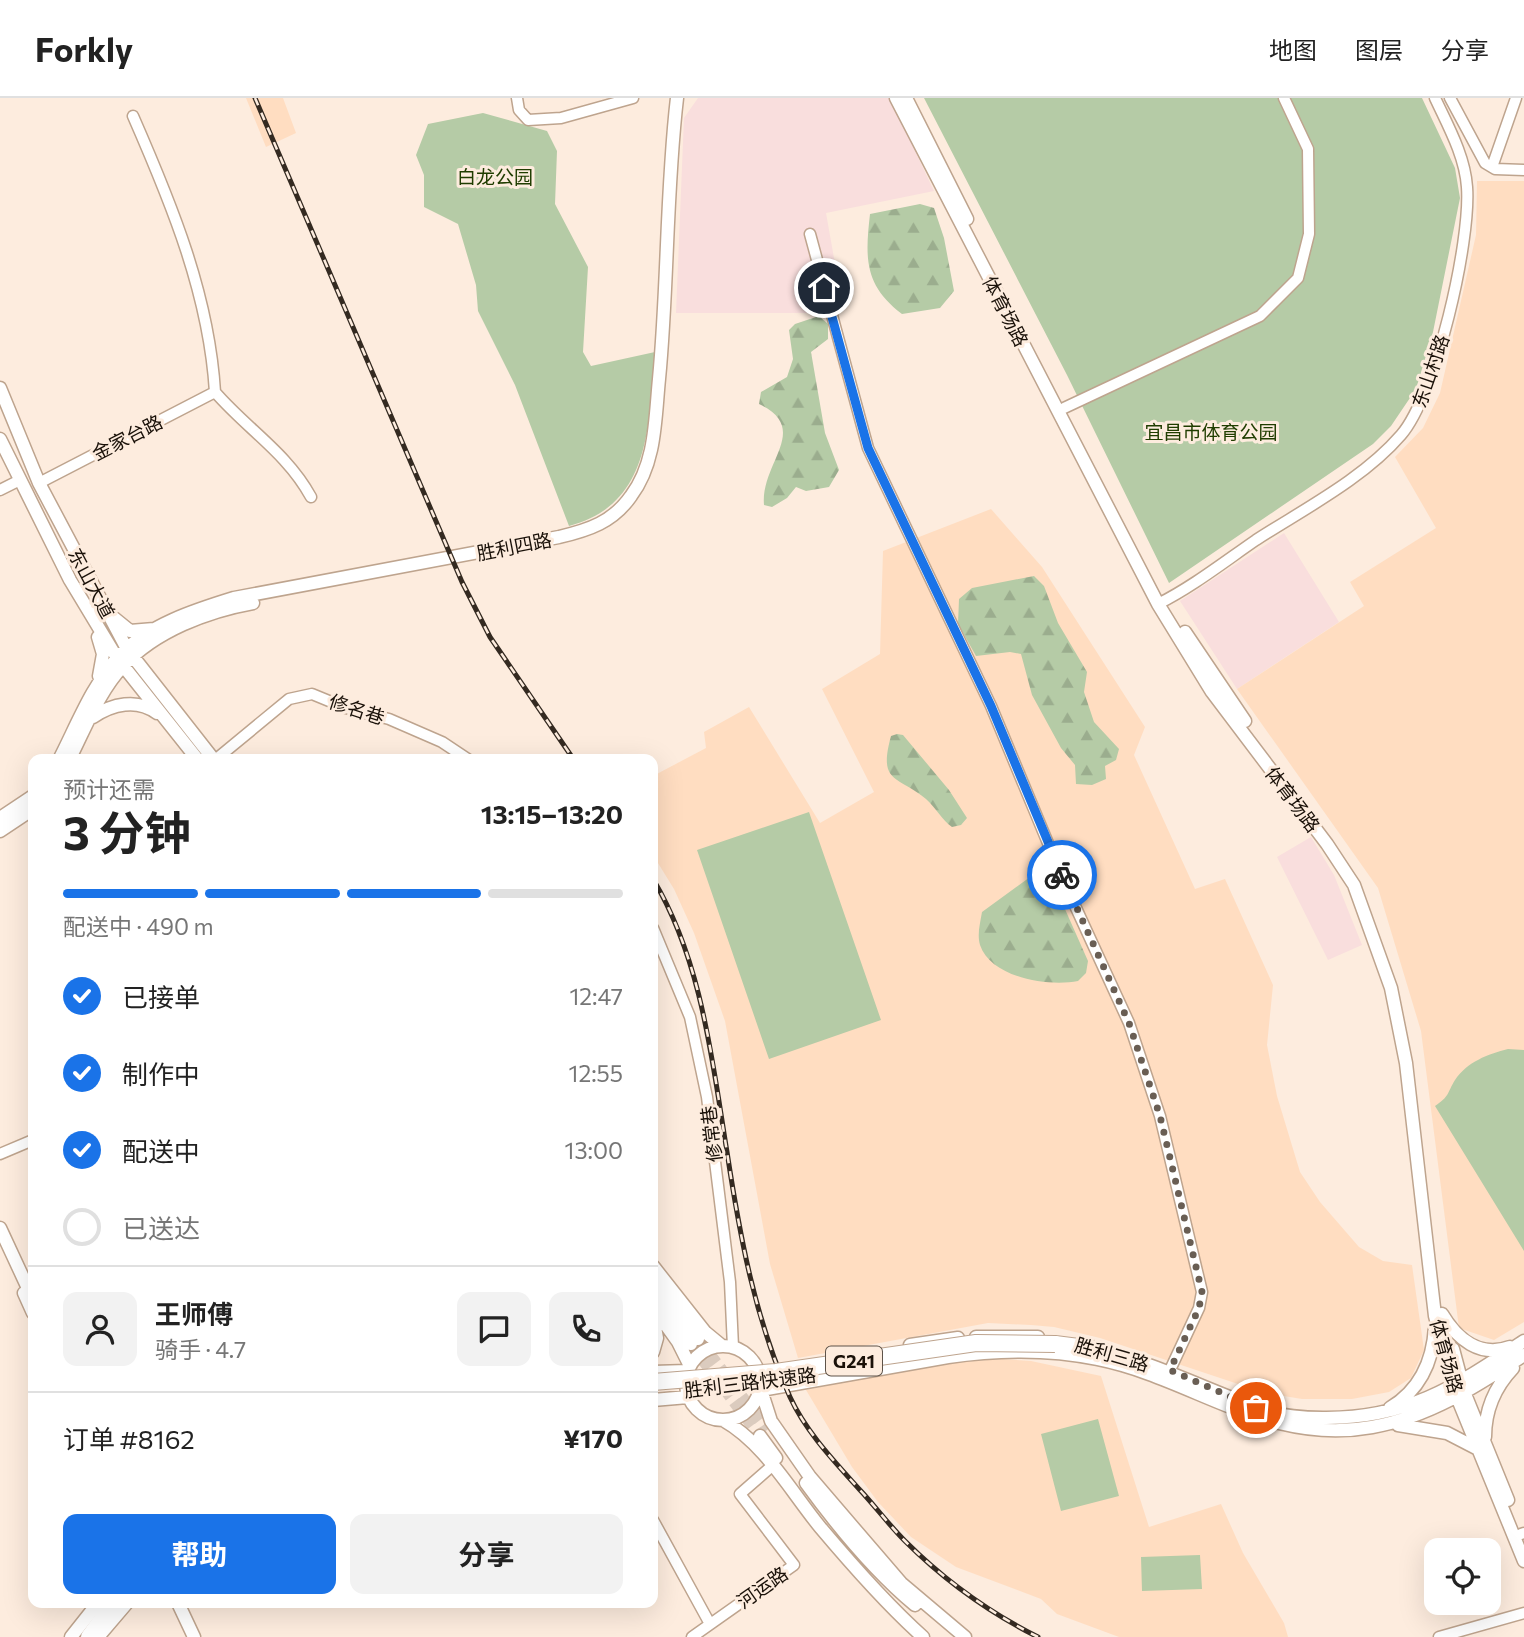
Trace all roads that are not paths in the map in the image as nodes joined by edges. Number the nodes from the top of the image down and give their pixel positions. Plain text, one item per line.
1 (517, 98) edge
2 (633, 98) edge
3 (677, 98) edge
4 (683, 98) edge
5 (896, 98) edge
6 (906, 98) edge
7 (1284, 98) edge
8 (1435, 98) edge
9 (1450, 98) edge
10 (1516, 98) edge
11 (134, 116) dead end
12 (1492, 167) junction
13 (1524, 170) edge
14 (810, 234) dead end
15 (0, 387) edge
16 (215, 392) junction
17 (1064, 408) junction
18 (0, 439) edge
19 (19, 481) junction
20 (39, 483) junction
21 (0, 490) edge
22 (311, 497) dead end
23 (70, 580) junction
24 (91, 583) junction
25 (1162, 602) junction
26 (164, 631) junction
27 (125, 657) junction
28 (152, 681) junction
29 (88, 713) junction
30 (163, 718) junction
31 (63, 754) edge
32 (71, 754) edge
33 (193, 754) edge
34 (210, 754) edge
35 (222, 754) edge
36 (460, 754) edge
37 (28, 799) edge
38 (28, 812) edge
39 (0, 818) edge
40 (0, 831) edge
41 (658, 940) edge
42 (28, 1142) edge
43 (0, 1154) edge
44 (0, 1228) edge
45 (0, 1242) edge
46 (658, 1272) edge
47 (658, 1286) edge
48 (28, 1288) edge
49 (658, 1300) edge
50 (28, 1302) edge
51 (658, 1314) edge
52 (1439, 1315) junction
53 (727, 1346) junction
54 (1055, 1347) junction
55 (1523, 1349) edge
56 (1100, 1354) junction
57 (689, 1368) junction
58 (758, 1369) junction
59 (1170, 1370) junction
60 (658, 1371) edge
61 (658, 1382) edge
62 (761, 1390) junction
63 (1460, 1390) junction
64 (658, 1392) edge
65 (688, 1397) junction
66 (658, 1400) edge
67 (723, 1420) junction
68 (1378, 1420) junction
69 (1481, 1446) junction
70 (772, 1466) junction
71 (658, 1529) edge
72 (1523, 1536) edge
73 (1524, 1561) edge
74 (94, 1608) edge
75 (100, 1608) edge
76 (119, 1608) edge
77 (120, 1608) edge
78 (176, 1608) edge
79 (176, 1608) edge
80 (1524, 1613) edge
81 (710, 1624) junction
82 (71, 1637) edge
83 (78, 1637) edge
84 (89, 1637) edge
85 (97, 1637) edge
86 (187, 1637) edge
87 (194, 1637) edge
88 (692, 1637) edge
89 (923, 1637) edge
90 (934, 1637) edge
91 (953, 1637) edge
92 (965, 1637) edge
93 (1439, 1637) edge

1 - 2 street
3 - 26 main road, 胜利四路
4 - 26 main road, 胜利四路
5 - 25 main road, 体育场路
6 - 17 main road, 体育场路
7 - 17 street
8 - 25 street, 东山村路
9 - 12 street
10 - 12 street
11 - 16 street
12 - 13 street
14 - 59 street
15 - 20 main road, 东山大道
16 - 20 street, 金家台路
16 - 22 street
17 - 25 main road, 体育场路
18 - 19 main road, 东山大道
19 - 21 street
19 - 23 main road, 东山大道
20 - 24 main road, 东山大道
23 - 27 main road, 东山大道
23 - 29 main road
24 - 26 main road
24 - 27 main road, 东山大道
25 - 52 main road, 体育场路
26 - 27 main road, 胜利四路
26 - 28 main road
27 - 28 main road, 东山大道
27 - 29 main road, 胜利四路
27 - 30 main road, 东山大道
28 - 34 main road, 东山大道
29 - 30 main road
29 - 31 main road, 胜利四路
29 - 32 main road, 胜利四路
30 - 33 main road, 东山大道
35 - 36 street, 修名巷
37 - 39 main road
38 - 40 main road
41 - 53 street, 修常巷
42 - 43 street
44 - 48 main road
45 - 50 main road
46 - 53 main road
47 - 49 main road
51 - 57 main road
52 - 55 main road
52 - 63 main road, 体育场路
52 - 68 main road
53 - 57 main road
53 - 58 main road
54 - 56 highway, G241
54 - 61 highway, 胜利三路快速路 / G241, bridge
54 - 64 highway, 胜利三路快速路 / G241, bridge
55 - 63 main road, 胜利三路 / G241
55 - 69 main road
56 - 58 main road, 胜利三路 / G241
56 - 59 main road, 胜利三路 / G241
56 - 62 main road, 胜利三路 / G241
56 - 68 main road, 胜利三路 / G241
57 - 60 main road
57 - 65 main road
58 - 62 main road
59 - 68 main road, 胜利三路 / G241
62 - 67 main road
62 - 92 main road
63 - 68 main road, 胜利三路 / G241
63 - 69 main road, 体育场路
65 - 66 main road
65 - 67 main road
67 - 70 main road
68 - 69 main road
69 - 72 main road, 体育场路
69 - 73 main road, 体育场路
70 - 81 street, 河运路
70 - 89 main road
71 - 81 street
74 - 82 main road
75 - 83 highway
76 - 84 highway
77 - 85 main road
78 - 86 main road
79 - 87 main road
80 - 93 street
81 - 88 street, 河运路
90 - 91 main road

